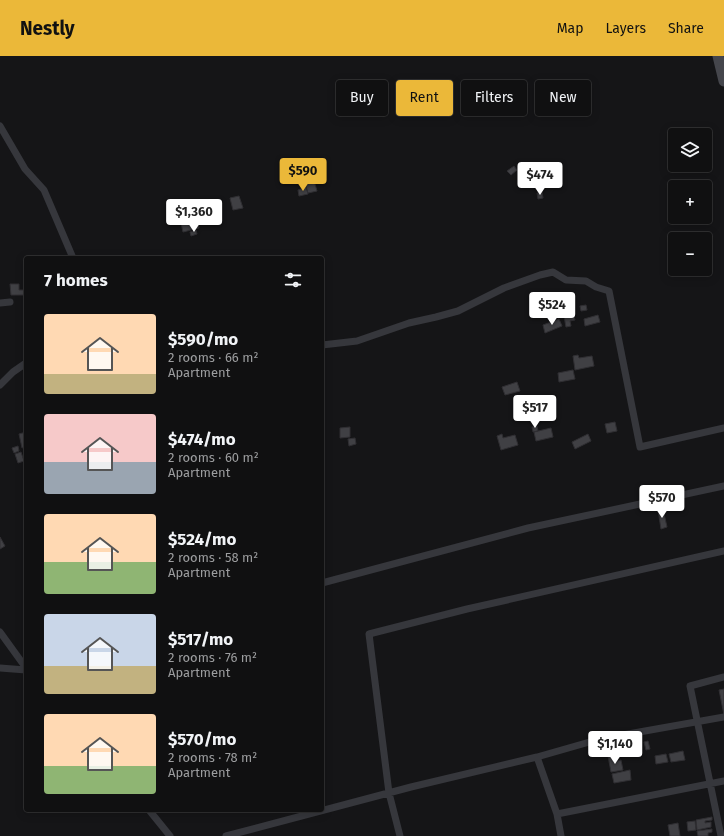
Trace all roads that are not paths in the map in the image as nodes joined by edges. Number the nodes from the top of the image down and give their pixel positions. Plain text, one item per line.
1 (718, 56) edge
2 (724, 81) edge
3 (0, 126) edge
4 (72, 256) edge
5 (10, 302) dead end
6 (0, 303) edge
7 (324, 345) edge
8 (24, 364) edge
9 (0, 385) edge
10 (724, 428) edge
11 (724, 486) edge
12 (724, 551) edge
13 (324, 582) edge
14 (0, 632) edge
15 (24, 666) edge
16 (0, 668) edge
17 (24, 669) edge
18 (724, 678) edge
19 (724, 717) edge
20 (697, 721) junction
21 (537, 757) junction
22 (724, 781) edge
23 (711, 784) junction
24 (390, 793) junction
25 (324, 810) edge
26 (151, 812) edge
27 (318, 812) edge
28 (557, 814) junction
29 (170, 836) edge
30 (226, 836) edge
31 (400, 836) edge
32 (561, 836) edge
33 (721, 836) edge

1 - 2 main road
3 - 4 street
5 - 6 street
7 - 10 street
8 - 9 street
11 - 13 street
12 - 24 street
14 - 15 street
16 - 17 street
18 - 20 street
19 - 20 street
20 - 21 street
20 - 23 street
21 - 24 street
21 - 28 street
22 - 23 street
23 - 28 street
23 - 33 street
24 - 25 street
24 - 31 street
26 - 29 street
27 - 30 street
28 - 32 street

